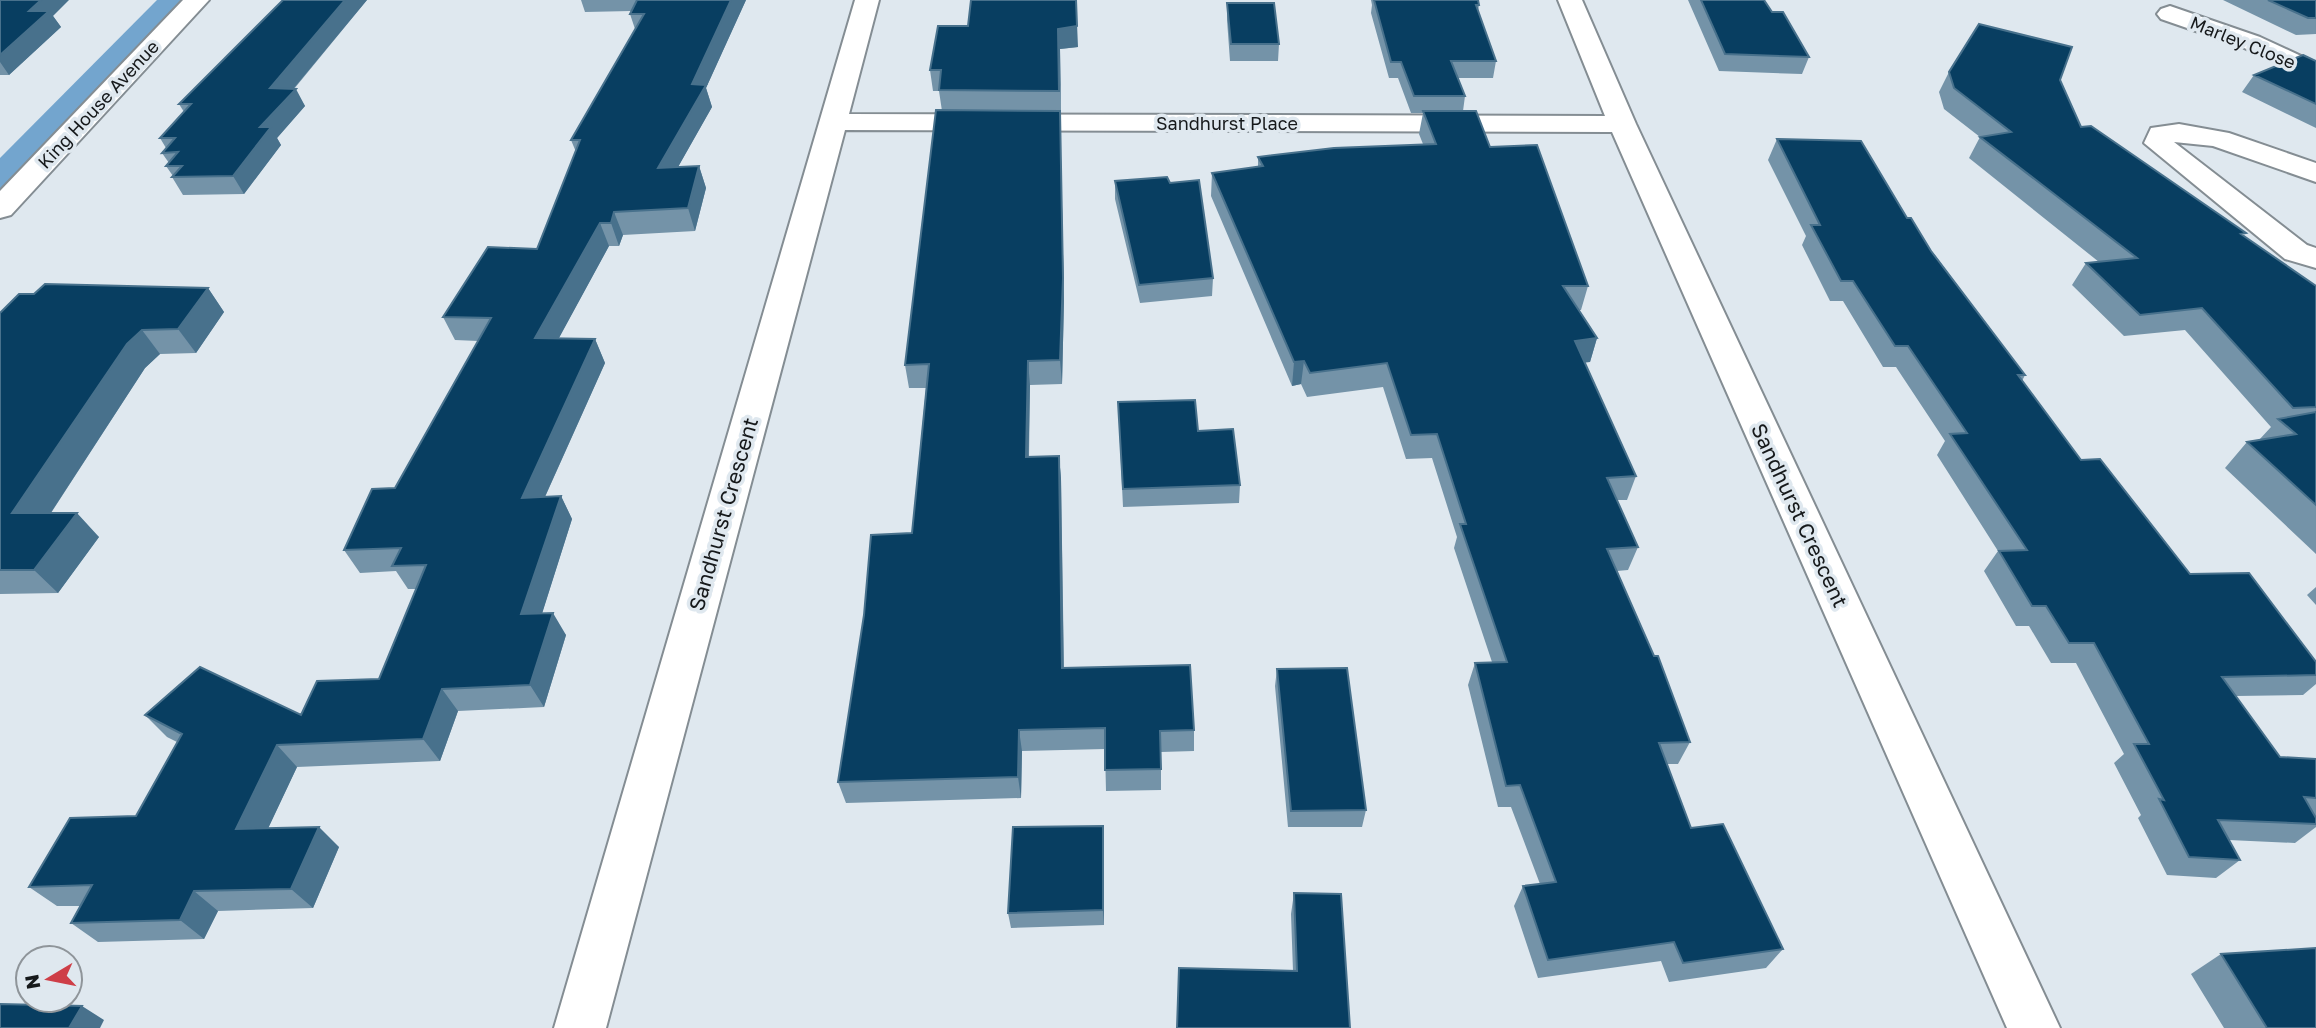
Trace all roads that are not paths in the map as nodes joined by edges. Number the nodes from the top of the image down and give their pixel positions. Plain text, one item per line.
1 (197, 0) edge
2 (867, 0) edge
3 (1570, 0) edge
4 (2170, 14) dead end
5 (2316, 72) edge
6 (833, 122) junction
7 (1622, 124) junction
8 (2316, 173) edge
9 (0, 209) edge
10 (2316, 258) edge
11 (580, 1028) edge
12 (2034, 1028) edge

1 - 9 street, King House Avenue
2 - 6 street, Sandhurst Crescent
3 - 7 street, Sandhurst Crescent
4 - 5 street, Marley Close
6 - 7 street, Sandhurst Place
6 - 11 street, Sandhurst Crescent
7 - 12 street, Sandhurst Crescent
8 - 10 street

